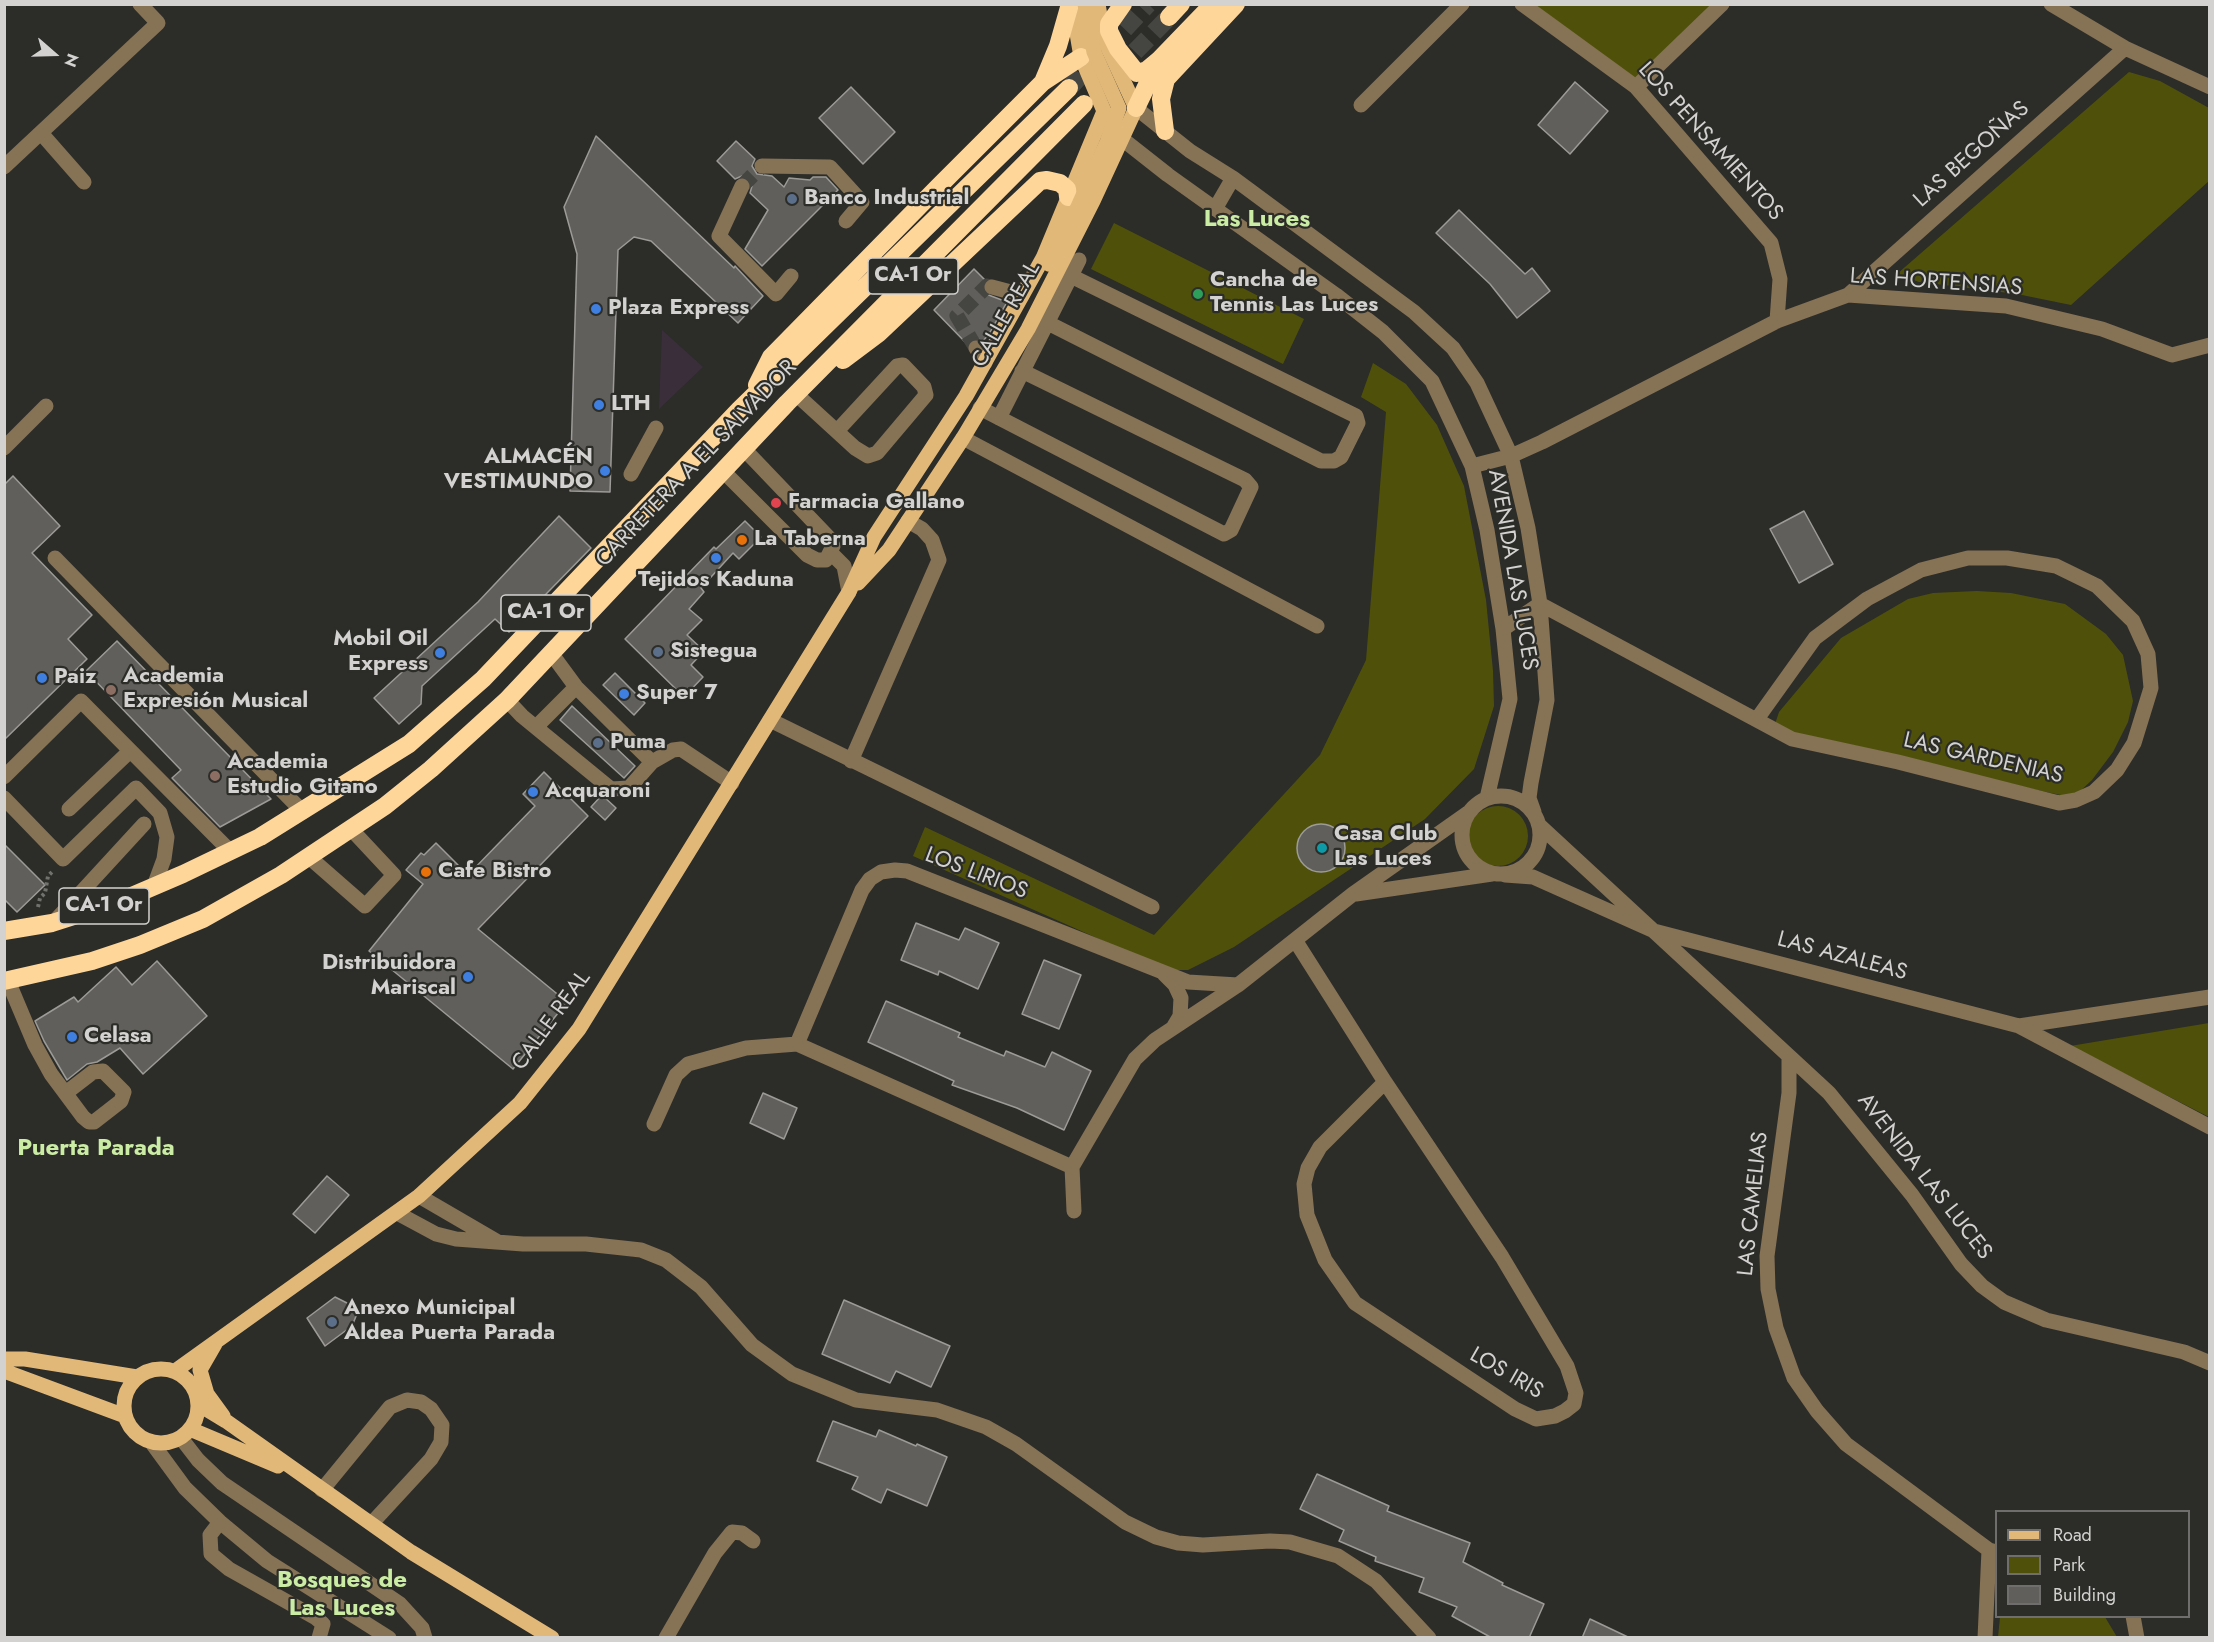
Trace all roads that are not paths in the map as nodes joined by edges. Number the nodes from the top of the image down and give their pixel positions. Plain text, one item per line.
1 (140, 4) edge
2 (1071, 4) edge
3 (1084, 4) edge
4 (1098, 4) edge
5 (1123, 4) edge
6 (1213, 4) edge
7 (1236, 4) edge
8 (1462, 4) edge
9 (1522, 4) edge
10 (1722, 4) edge
11 (2051, 4) edge
12 (2125, 48) junction
13 (1081, 57) junction
14 (1119, 60) junction
15 (1159, 60) junction
16 (1043, 82) junction
17 (1636, 87) junction
18 (2210, 87) edge
19 (1069, 88) tunnel mouth
20 (1096, 105) junction
21 (1361, 105) dead end
22 (1136, 108) junction
23 (1165, 131) junction
24 (41, 134) junction
25 (1121, 138) junction
26 (762, 166) dead end
27 (4, 167) edge
28 (1233, 178) junction
29 (84, 182) dead end
30 (742, 186) tunnel mouth
31 (1068, 197) junction
32 (1215, 209) junction
33 (846, 221) dead end
34 (1079, 260) dead end
35 (790, 276) dead end
36 (1071, 276) junction
37 (992, 288) dead end
38 (1022, 295) junction
39 (1848, 295) junction
40 (1777, 321) junction
41 (1048, 323) junction
42 (2210, 345) edge
43 (976, 348) tunnel mouth
44 (985, 363) junction
45 (1022, 371) junction
46 (792, 399) junction
47 (749, 400) junction
48 (46, 406) dead end
49 (980, 408) junction
50 (999, 418) junction
51 (656, 428) dead end
52 (837, 431) junction
53 (963, 438) junction
54 (4, 448) edge
55 (744, 449) junction
56 (1511, 456) junction
57 (1473, 466) junction
58 (723, 471) junction
59 (631, 474) dead end
60 (908, 521) junction
61 (831, 553) junction
62 (55, 558) dead end
63 (849, 592) junction
64 (1540, 604) junction
65 (1317, 626) dead end
66 (1503, 628) junction
67 (551, 653) junction
68 (576, 687) junction
69 (507, 700) junction
70 (1758, 719) junction
71 (770, 720) junction
72 (536, 727) junction
73 (130, 751) junction
74 (851, 761) junction
75 (652, 762) junction
76 (151, 774) junction
77 (4, 777) edge
78 (732, 783) junction
79 (136, 788) junction
80 (4, 798) edge
81 (1487, 798) junction
82 (69, 809) dead end
83 (303, 812) junction
84 (1467, 813) junction
85 (1537, 818) junction
86 (144, 824) dead end
87 (351, 829) junction
88 (230, 851) junction
89 (309, 857) junction
90 (1498, 874) junction
91 (154, 886) junction
92 (1353, 894) junction
93 (1152, 907) dead end
94 (52, 923) junction
95 (7, 928) edge
96 (1654, 931) junction
97 (1295, 940) junction
98 (1159, 970) junction
99 (6, 981) edge
100 (1238, 985) junction
101 (2210, 997) edge
102 (2019, 1026) junction
103 (1173, 1029) junction
104 (796, 1044) junction
105 (1789, 1056) junction
106 (1385, 1082) junction
107 (67, 1092) dead end
108 (654, 1124) dead end
109 (2210, 1127) edge
110 (1072, 1167) junction
111 (418, 1196) junction
112 (1074, 1211) dead end
113 (397, 1213) junction
114 (498, 1242) junction
115 (217, 1341) junction
116 (4, 1359) edge
117 (2210, 1363) edge
118 (4, 1371) edge
119 (175, 1371) junction
120 (137, 1377) junction
121 (198, 1404) junction
122 (125, 1416) junction
123 (226, 1420) junction
124 (186, 1433) junction
125 (152, 1443) junction
126 (300, 1475) junction
127 (322, 1490) junction
128 (220, 1522) junction
129 (372, 1522) junction
130 (753, 1541) dead end
131 (1993, 1551) edge
132 (2133, 1618) edge
133 (319, 1638) edge
134 (389, 1638) edge
135 (425, 1638) edge
136 (552, 1638) edge
137 (666, 1638) edge
138 (1429, 1638) edge
139 (1985, 1638) edge
140 (2137, 1638) edge

1 - 24 street
2 - 13 main road
2 - 16 highway
3 - 63 main road, bridge
4 - 14 main road
5 - 14 highway
6 - 15 highway
7 - 23 highway
8 - 21 street
9 - 17 street, LOS PENSAMIENTOS
10 - 17 street
11 - 12 street
12 - 18 street
12 - 39 street, LAS BEGOÑAS
13 - 16 highway
13 - 20 main road
14 - 15 highway
14 - 20 main road, CALLE REAL
14 - 22 main road
15 - 22 highway
16 - 47 highway
17 - 40 street, LOS PENSAMIENTOS
19 - 47 highway, CARRETERA A EL SALVADOR / CA-1 Or
20 - 25 main road
20 - 31 main road, CALLE REAL
20 - 46 highway, CARRETERA A EL SALVADOR / CA-1 Or
22 - 23 street, AVENIDA LAS LUCES
22 - 25 main road, CALLE REAL
23 - 28 street, AVENIDA LAS LUCES
24 - 27 street
24 - 29 street
25 - 32 street, AVENIDA LAS LUCES
25 - 49 main road, CALLE REAL
26 - 33 street
28 - 32 street
28 - 56 street, AVENIDA LAS LUCES
30 - 35 street
31 - 38 main road, CALLE REAL
31 - 46 highway
32 - 57 street, AVENIDA LAS LUCES
34 - 36 street
36 - 41 street
36 - 41 street
37 - 38 street
38 - 44 main road, CALLE REAL
39 - 40 street, LAS HORTENSIAS
39 - 42 street, LAS HORTENSIAS
40 - 56 street, LAS HORTENSIAS
41 - 45 street
43 - 44 street
44 - 63 main road, CALLE REAL
45 - 50 street
45 - 50 street
46 - 52 street
46 - 55 highway, CARRETERA A EL SALVADOR / CA-1 Or
47 - 83 highway, CARRETERA A EL SALVADOR / CA-1 Or
48 - 54 street
49 - 50 street
49 - 53 main road, CALLE REAL
51 - 59 street
52 - 52 street
53 - 60 main road, CALLE REAL
53 - 65 street
55 - 58 highway, CARRETERA A EL SALVADOR / CA-1 Or
55 - 61 street
56 - 57 street, LAS HORTENSIAS
56 - 64 street, AVENIDA LAS LUCES
57 - 66 street, AVENIDA LAS LUCES
58 - 61 street
58 - 67 highway, CARRETERA A EL SALVADOR / CA-1 Or
60 - 63 main road, CALLE REAL
60 - 74 street
61 - 63 street
62 - 83 street
63 - 71 main road, CALLE REAL
64 - 66 street
64 - 70 street, LAS GARDENIAS
64 - 85 street, AVENIDA LAS LUCES
66 - 81 street, AVENIDA LAS LUCES
67 - 68 street
67 - 69 highway, CARRETERA A EL SALVADOR / CA-1 Or
68 - 72 street
68 - 75 street
69 - 72 street
69 - 87 highway, CARRETERA A EL SALVADOR / CA-1 Or
70 - 70 street, LAS GARDENIAS
71 - 74 street
71 - 78 main road, CALLE REAL
72 - 75 street
73 - 76 street
73 - 77 street
73 - 82 street
74 - 93 street
75 - 78 street
76 - 79 street
76 - 88 street
78 - 111 main road, CALLE REAL
79 - 80 street
79 - 91 street
81 - 84 street
81 - 85 street
83 - 88 highway, CARRETERA A EL SALVADOR / CA-1 Or
84 - 90 street
84 - 92 street
85 - 90 street
85 - 96 street, AVENIDA LAS LUCES
86 - 94 street
87 - 89 highway, CARRETERA A EL SALVADOR / CA-1 Or
87 - 89 street
88 - 91 highway, CARRETERA A EL SALVADOR / CA-1 Or
89 - 99 highway, CARRETERA A EL SALVADOR / CA-1 Or
90 - 92 street
90 - 96 street, AVENIDA LAS LUCES
91 - 94 highway, CARRETERA A EL SALVADOR / CA-1 Or
92 - 97 street
94 - 95 highway, CARRETERA A EL SALVADOR / CA-1 Or
96 - 102 street, LAS AZALEAS
96 - 105 street, AVENIDA LAS LUCES
97 - 100 street
97 - 106 street, LOS IRIS
98 - 100 street, LOS LIRIOS
98 - 103 street
98 - 104 street, LOS LIRIOS
99 - 107 street
100 - 103 street
101 - 102 street, LAS AZALEAS
102 - 109 street, LAS AZALEAS
103 - 110 street
104 - 108 street
104 - 110 street
105 - 117 street, AVENIDA LAS LUCES
105 - 131 street, LAS CAMELIAS
106 - 106 street, LOS IRIS
110 - 112 street
111 - 113 main road, CALLE REAL
111 - 114 street
113 - 114 street
113 - 115 main road, CALLE REAL
114 - 138 street
115 - 119 main road, CALLE REAL
115 - 123 main road
116 - 120 main road
118 - 122 main road
119 - 120 main road
119 - 121 main road
120 - 122 main road
121 - 123 main road
121 - 124 main road
122 - 125 main road
123 - 126 main road
124 - 125 main road
124 - 126 main road
124 - 135 street
125 - 128 street
126 - 127 main road
127 - 129 main road
127 - 129 street
128 - 133 street
128 - 134 street
129 - 136 main road
130 - 137 street
131 - 139 street, LAS CAMELIAS
132 - 140 street

